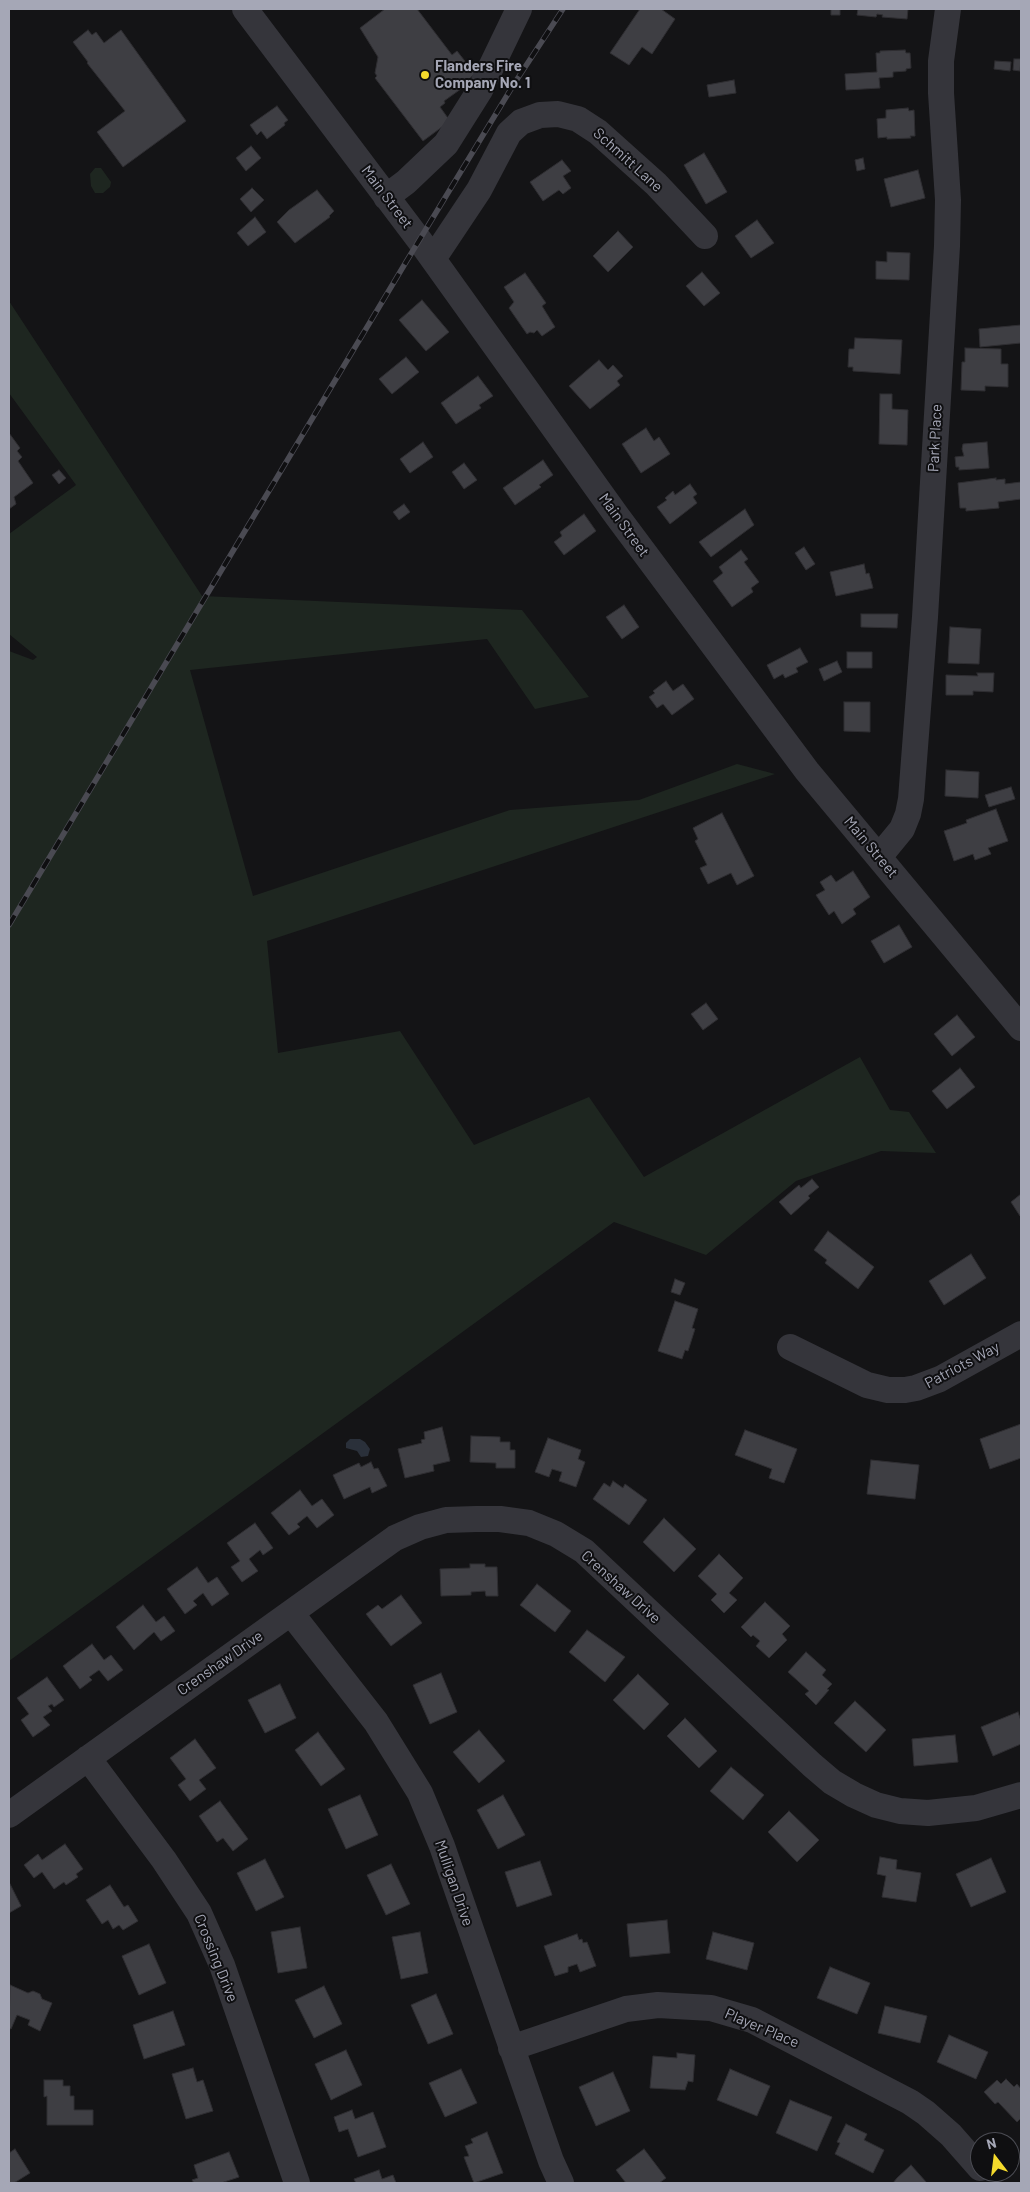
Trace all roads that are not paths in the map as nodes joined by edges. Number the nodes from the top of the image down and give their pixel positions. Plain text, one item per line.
1 (245, 9) edge
2 (520, 9) edge
3 (948, 9) edge
4 (386, 197) junction
5 (705, 236) dead end
6 (433, 259) junction
7 (879, 857) junction
8 (1021, 1028) edge
9 (1021, 1334) edge
10 (790, 1347) dead end
11 (291, 1613) junction
12 (88, 1758) junction
13 (1021, 1795) edge
14 (9, 1815) edge
15 (511, 2048) junction
16 (970, 2157) edge
17 (297, 2183) edge
18 (561, 2183) edge

1 - 4 street, Main Street
2 - 4 street
3 - 7 street, Park Place
4 - 6 street, Main Street
5 - 6 street, Schmitt Lane
6 - 7 street, Main Street
7 - 8 street, Main Street
9 - 10 street, Patriots Way
11 - 12 street, Crenshaw Drive
11 - 13 street, Crenshaw Drive
11 - 15 street, Mulligan Drive
12 - 14 street, Crenshaw Drive
12 - 17 street, Crossing Drive
15 - 16 street, Player Place
15 - 18 street, Mulligan Drive

